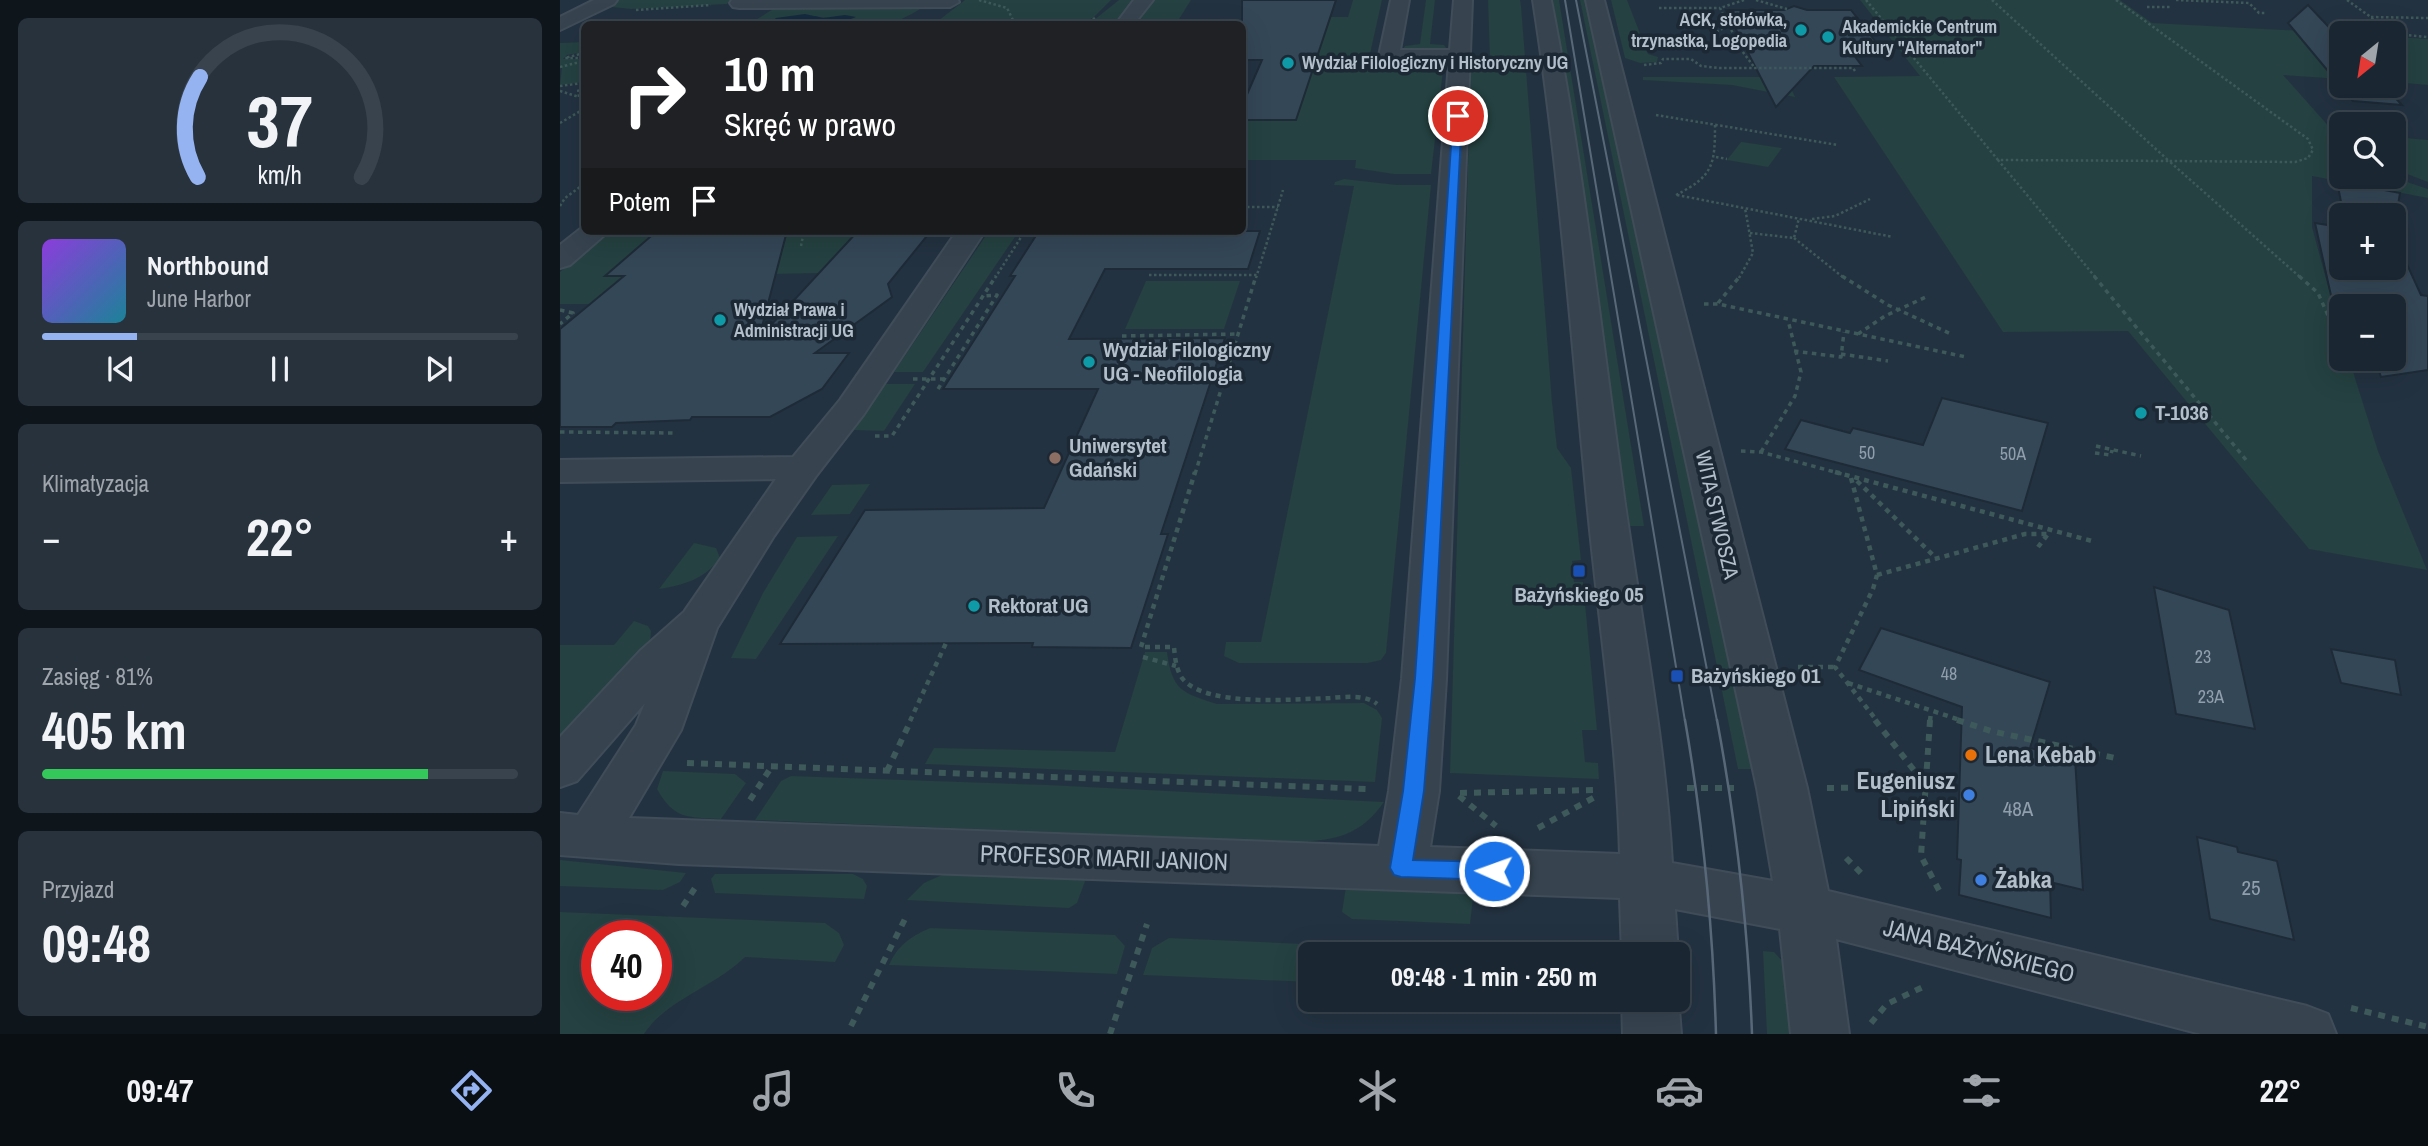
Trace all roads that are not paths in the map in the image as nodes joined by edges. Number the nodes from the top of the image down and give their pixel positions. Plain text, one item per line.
1 (608, 0) edge
2 (1144, 0) edge
3 (1400, 0) edge
4 (1463, 0) edge
5 (1542, 0) edge
6 (1595, 0) edge
7 (741, 1) edge
8 (951, 1) edge
9 (931, 19) dead end
10 (1127, 21) edge
11 (560, 24) edge
12 (1460, 56) junction
13 (590, 235) edge
14 (968, 235) edge
15 (560, 259) edge
16 (803, 468) junction
17 (560, 471) edge
18 (699, 622) junction
19 (560, 768) edge
20 (576, 835) edge
21 (1401, 868) junction
22 (1648, 881) junction
23 (1805, 910) junction
24 (1650, 942) edge
25 (1652, 1012) edge
26 (1844, 1032) edge
27 (1653, 1034) edge
28 (2307, 1034) edge

1 - 11 street
2 - 10 street
3 - 12 street
4 - 12 street
5 - 22 street
6 - 23 street, WITA STWOSZA
7 - 8 street
8 - 9 street
12 - 21 street
13 - 15 street
14 - 16 street
16 - 17 street
16 - 18 street
18 - 19 street
18 - 20 street
20 - 21 street, PROFESOR MARII JANION
21 - 22 street, PROFESOR MARII JANION
22 - 23 street, JANA BAŻYŃSKIEGO
22 - 24 street
23 - 26 street, WITA STWOSZA
23 - 28 street, JANA BAŻYŃSKIEGO
25 - 27 street

